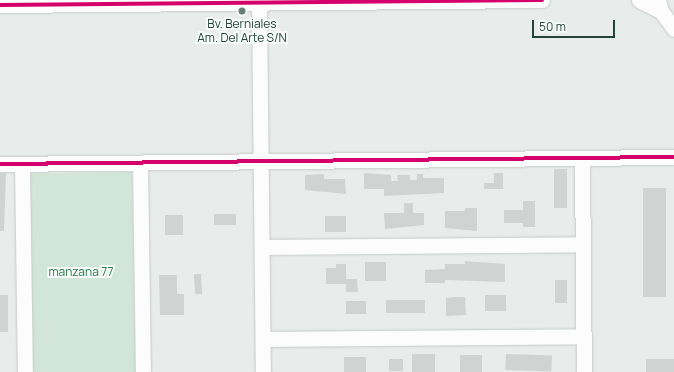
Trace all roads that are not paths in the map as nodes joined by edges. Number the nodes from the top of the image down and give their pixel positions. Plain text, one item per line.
1 (542, 0) edge
2 (639, 0) edge
3 (260, 4) junction
4 (0, 5) edge
5 (660, 5) edge
6 (674, 29) edge
7 (674, 157) edge
8 (582, 158) junction
9 (261, 162) junction
10 (140, 163) junction
11 (0, 164) edge
12 (22, 164) junction
13 (583, 244) junction
14 (262, 247) junction
15 (584, 336) junction
16 (263, 339) junction
17 (24, 372) edge
18 (143, 372) edge
19 (264, 372) edge
20 (584, 372) edge

1 - 3 street
2 - 5 street
3 - 4 street
3 - 9 street
5 - 6 street
7 - 8 street
8 - 9 street
8 - 13 street
9 - 10 street
9 - 14 street
10 - 12 street
10 - 18 street
11 - 12 street
12 - 17 street
13 - 14 street
13 - 15 street
14 - 16 street
15 - 16 street
15 - 20 street
16 - 19 street

